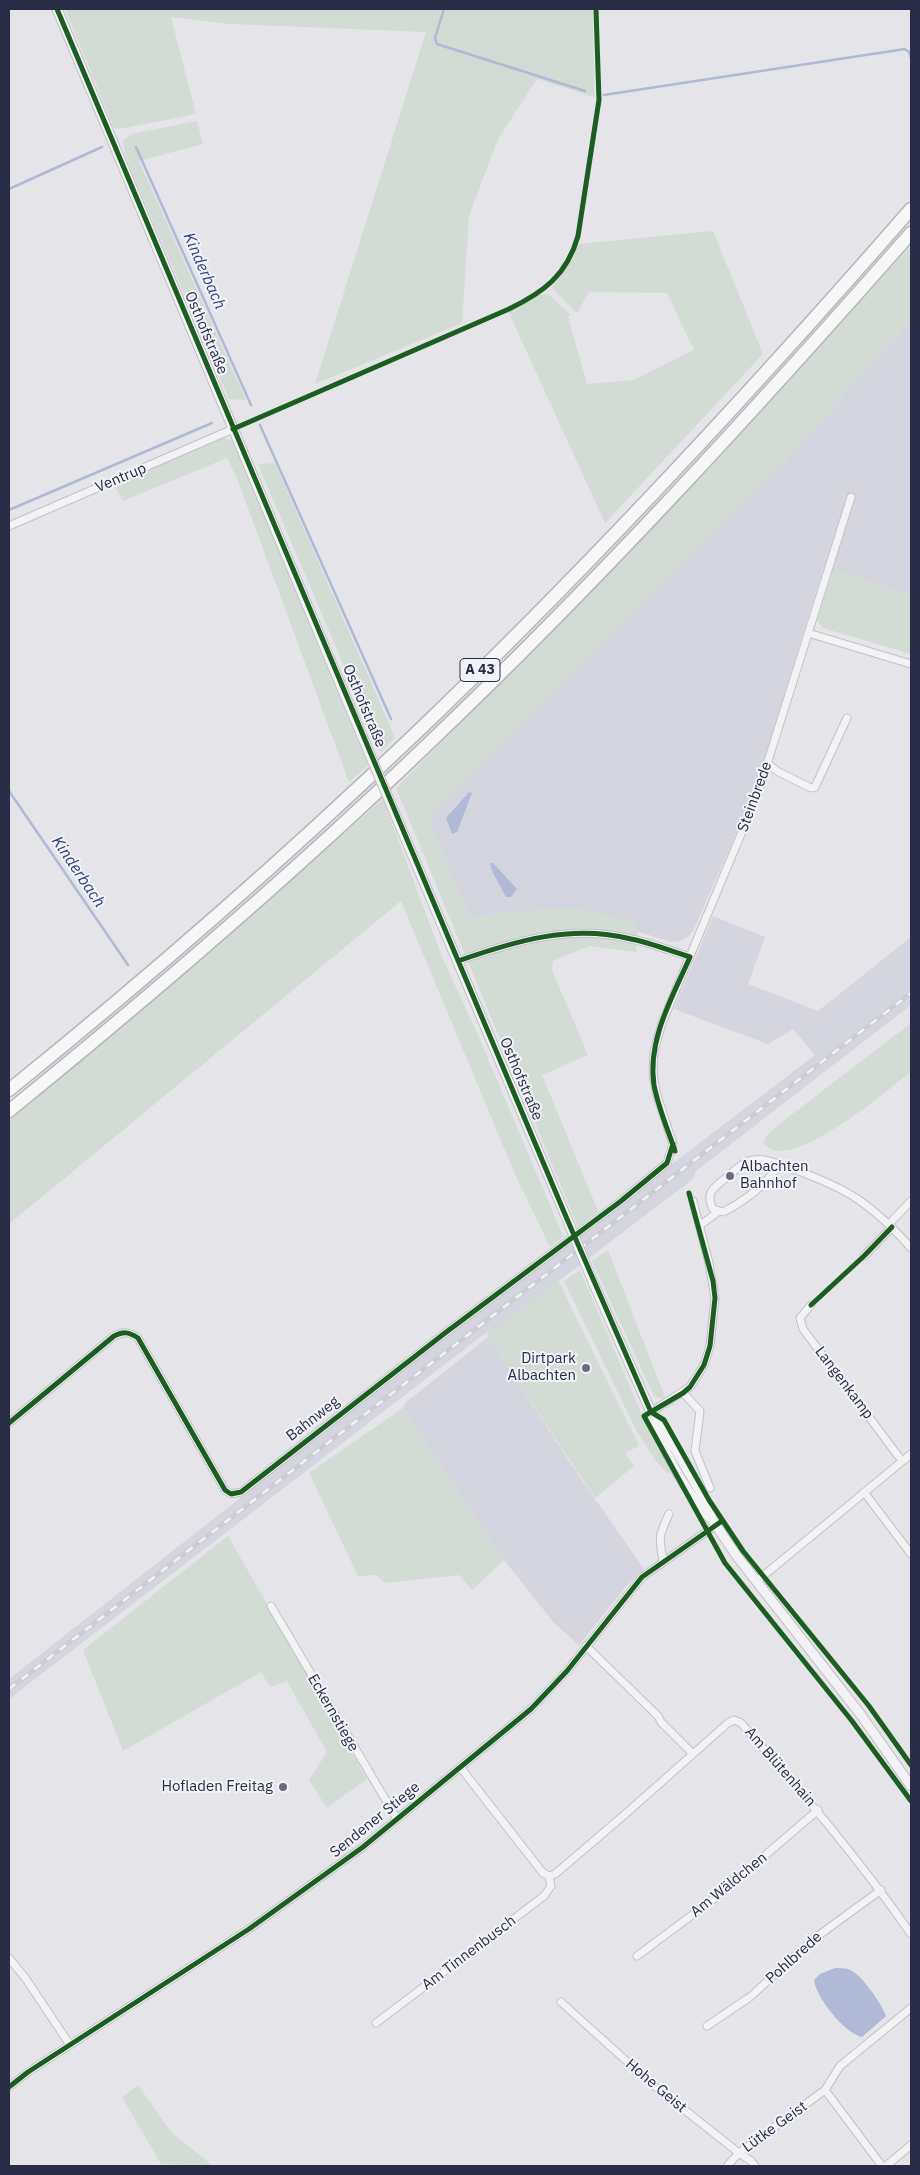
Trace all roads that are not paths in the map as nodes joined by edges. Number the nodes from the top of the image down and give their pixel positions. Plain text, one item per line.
1 (56, 9) edge
2 (911, 209) edge
3 (911, 233) edge
4 (233, 429) junction
5 (851, 497) dead end
6 (9, 526) edge
7 (808, 632) junction
8 (911, 664) edge
9 (847, 718) dead end
10 (767, 763) junction
11 (690, 956) junction
12 (458, 961) junction
13 (9, 1090) edge
14 (9, 1111) edge
15 (673, 1144) joint
16 (778, 1164) junction
17 (693, 1201) dead end
18 (911, 1201) edge
19 (718, 1212) junction
20 (699, 1226) junction
21 (891, 1226) junction
22 (911, 1248) edge
23 (864, 1256) dead end
24 (811, 1305) dead end
25 (683, 1393) junction
26 (651, 1412) junction
27 (9, 1423) edge
28 (911, 1454) edge
29 (902, 1461) junction
30 (710, 1488) dead end
31 (864, 1492) junction
32 (670, 1514) dead end
33 (714, 1523) junction
34 (911, 1554) edge
35 (663, 1561) junction
36 (757, 1580) junction
37 (271, 1606) dead end
38 (586, 1646) junction
39 (693, 1754) junction
40 (460, 1767) junction
41 (911, 1786) edge
42 (818, 1810) junction
43 (397, 1819) junction
44 (549, 1876) junction
45 (881, 1890) junction
46 (911, 1934) edge
47 (637, 1956) dead end
48 (9, 1958) edge
49 (561, 2002) dead end
50 (911, 2008) edge
51 (376, 2023) dead end
52 (707, 2026) dead end
53 (70, 2045) junction
54 (9, 2087) edge
55 (826, 2090) junction
56 (911, 2145) edge
57 (739, 2153) junction
58 (727, 2166) edge
59 (755, 2166) edge
60 (882, 2166) edge
61 (886, 2166) edge

1 - 4 street, Osthofstraße
2 - 13 highway, A 43
3 - 14 highway, A 43
4 - 6 street, Ventrup
4 - 12 street, Osthofstraße, bridge
5 - 7 street, Steinbrede
7 - 8 street
7 - 10 street, Steinbrede
9 - 10 street
10 - 11 street, Steinbrede
11 - 12 street
11 - 15 street, Steinbrede
12 - 26 street, Osthofstraße, bridge
15 - 27 street, Bahnweg
16 - 19 street
16 - 19 street
16 - 21 street
17 - 20 street
18 - 21 street
19 - 20 street
20 - 25 street
21 - 22 street
21 - 23 street
24 - 29 street, Langenkamp
25 - 26 street
25 - 30 street
26 - 33 street, Osthofstraße
28 - 29 street
29 - 31 street
31 - 34 street
31 - 36 street
32 - 35 street
33 - 35 street, Sendener Stiege
33 - 36 street, Osthofstraße
35 - 38 street, Sendener Stiege
36 - 41 street, Osthofstraße
37 - 43 street, Eckernstiege
38 - 39 street
38 - 40 street, Sendener Stiege
39 - 42 street, Am Blütenhain
39 - 44 street
40 - 43 street, Sendener Stiege
40 - 44 street
42 - 45 street, Am Blütenhain
42 - 47 street, Am Wäldchen
43 - 53 street, Sendener Stiege
44 - 51 street, Am Tinnenbusch
45 - 46 street, Am Blütenhain
45 - 52 street, Pohlbrede
48 - 53 street
49 - 57 street, Hohe Geist
50 - 55 street
53 - 54 street, Sendener Stiege
55 - 57 street, Lütke Geist
55 - 60 street
56 - 61 street
57 - 58 street, Lütke Geist
57 - 59 street, Hohe Geist

